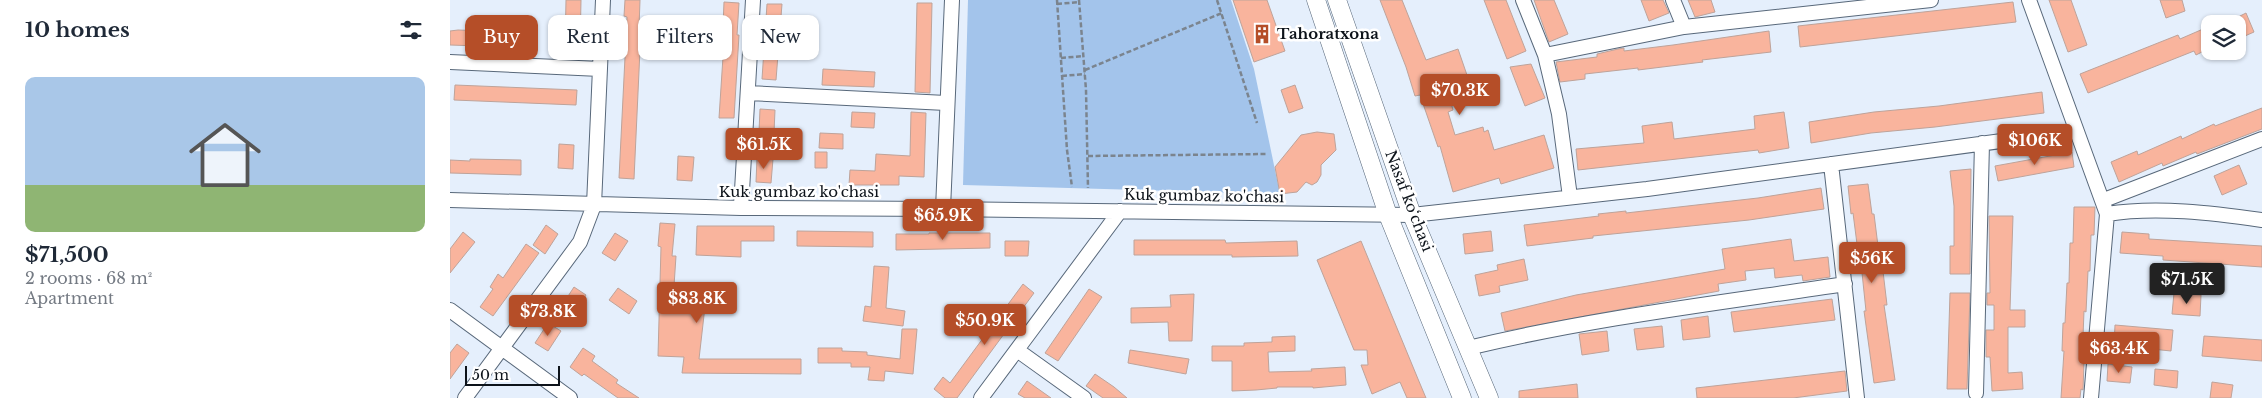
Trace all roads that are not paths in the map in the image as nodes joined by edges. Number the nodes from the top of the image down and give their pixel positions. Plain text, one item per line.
1 (603, 0) edge
2 (754, 0) edge
3 (952, 0) edge
4 (1316, 0) edge
5 (1337, 0) edge
6 (1523, 0) edge
7 (1673, 0) edge
8 (1931, 0) edge
9 (2029, 0) edge
10 (1818, 6) edge
11 (1684, 27) junction
12 (1545, 55) junction
13 (450, 62) edge
14 (600, 69) junction
15 (748, 93) junction
16 (946, 103) junction
17 (2075, 131) junction
18 (2262, 139) edge
19 (1982, 143) junction
20 (1831, 164) junction
21 (1570, 197) junction
22 (450, 200) edge
23 (594, 205) junction
24 (2105, 207) junction
25 (741, 208) junction
26 (943, 208) junction
27 (1120, 211) junction
28 (1388, 215) junction
29 (1412, 215) junction
30 (2262, 220) edge
31 (1845, 284) junction
32 (450, 310) edge
33 (502, 348) junction
34 (1468, 348) junction
35 (1017, 350) junction
36 (1976, 393) dead end
37 (465, 398) edge
38 (570, 398) edge
39 (981, 398) edge
40 (1084, 398) edge
41 (1462, 398) edge
42 (1489, 398) edge
43 (1857, 398) edge
44 (2091, 398) edge

1 - 14 street
2 - 15 street
3 - 16 street
4 - 28 main road, Nasaf ko‘chasi
5 - 29 main road, Nasaf ko‘chasi
6 - 12 street
7 - 11 street
8 - 10 street
9 - 17 street
10 - 11 street
11 - 12 street
12 - 21 street
13 - 14 street
14 - 23 street
15 - 16 street
15 - 25 street
16 - 26 street
17 - 19 street, Kuk gumbaz ko'chasi
17 - 24 street
18 - 24 street
19 - 20 street, Kuk gumbaz ko'chasi
19 - 36 street
20 - 21 street, Kuk gumbaz ko'chasi
20 - 31 street
21 - 29 street, Kuk gumbaz ko'chasi
22 - 23 street, Kuk gumbaz ko'chasi
23 - 25 street, Kuk gumbaz ko'chasi
23 - 33 street
24 - 30 street
24 - 44 street
25 - 26 street, Kuk gumbaz ko'chasi
26 - 27 street, Kuk gumbaz ko'chasi
27 - 28 street, Kuk gumbaz ko'chasi
27 - 35 street
28 - 29 street, Kuk gumbaz ko'chasi
28 - 41 main road, Nasaf ko‘chasi
29 - 34 main road, Nasaf ko‘chasi
31 - 34 street
31 - 43 street
32 - 33 street
33 - 37 street
33 - 38 street
34 - 42 main road, Nasaf ko‘chasi
35 - 39 street
35 - 40 street

